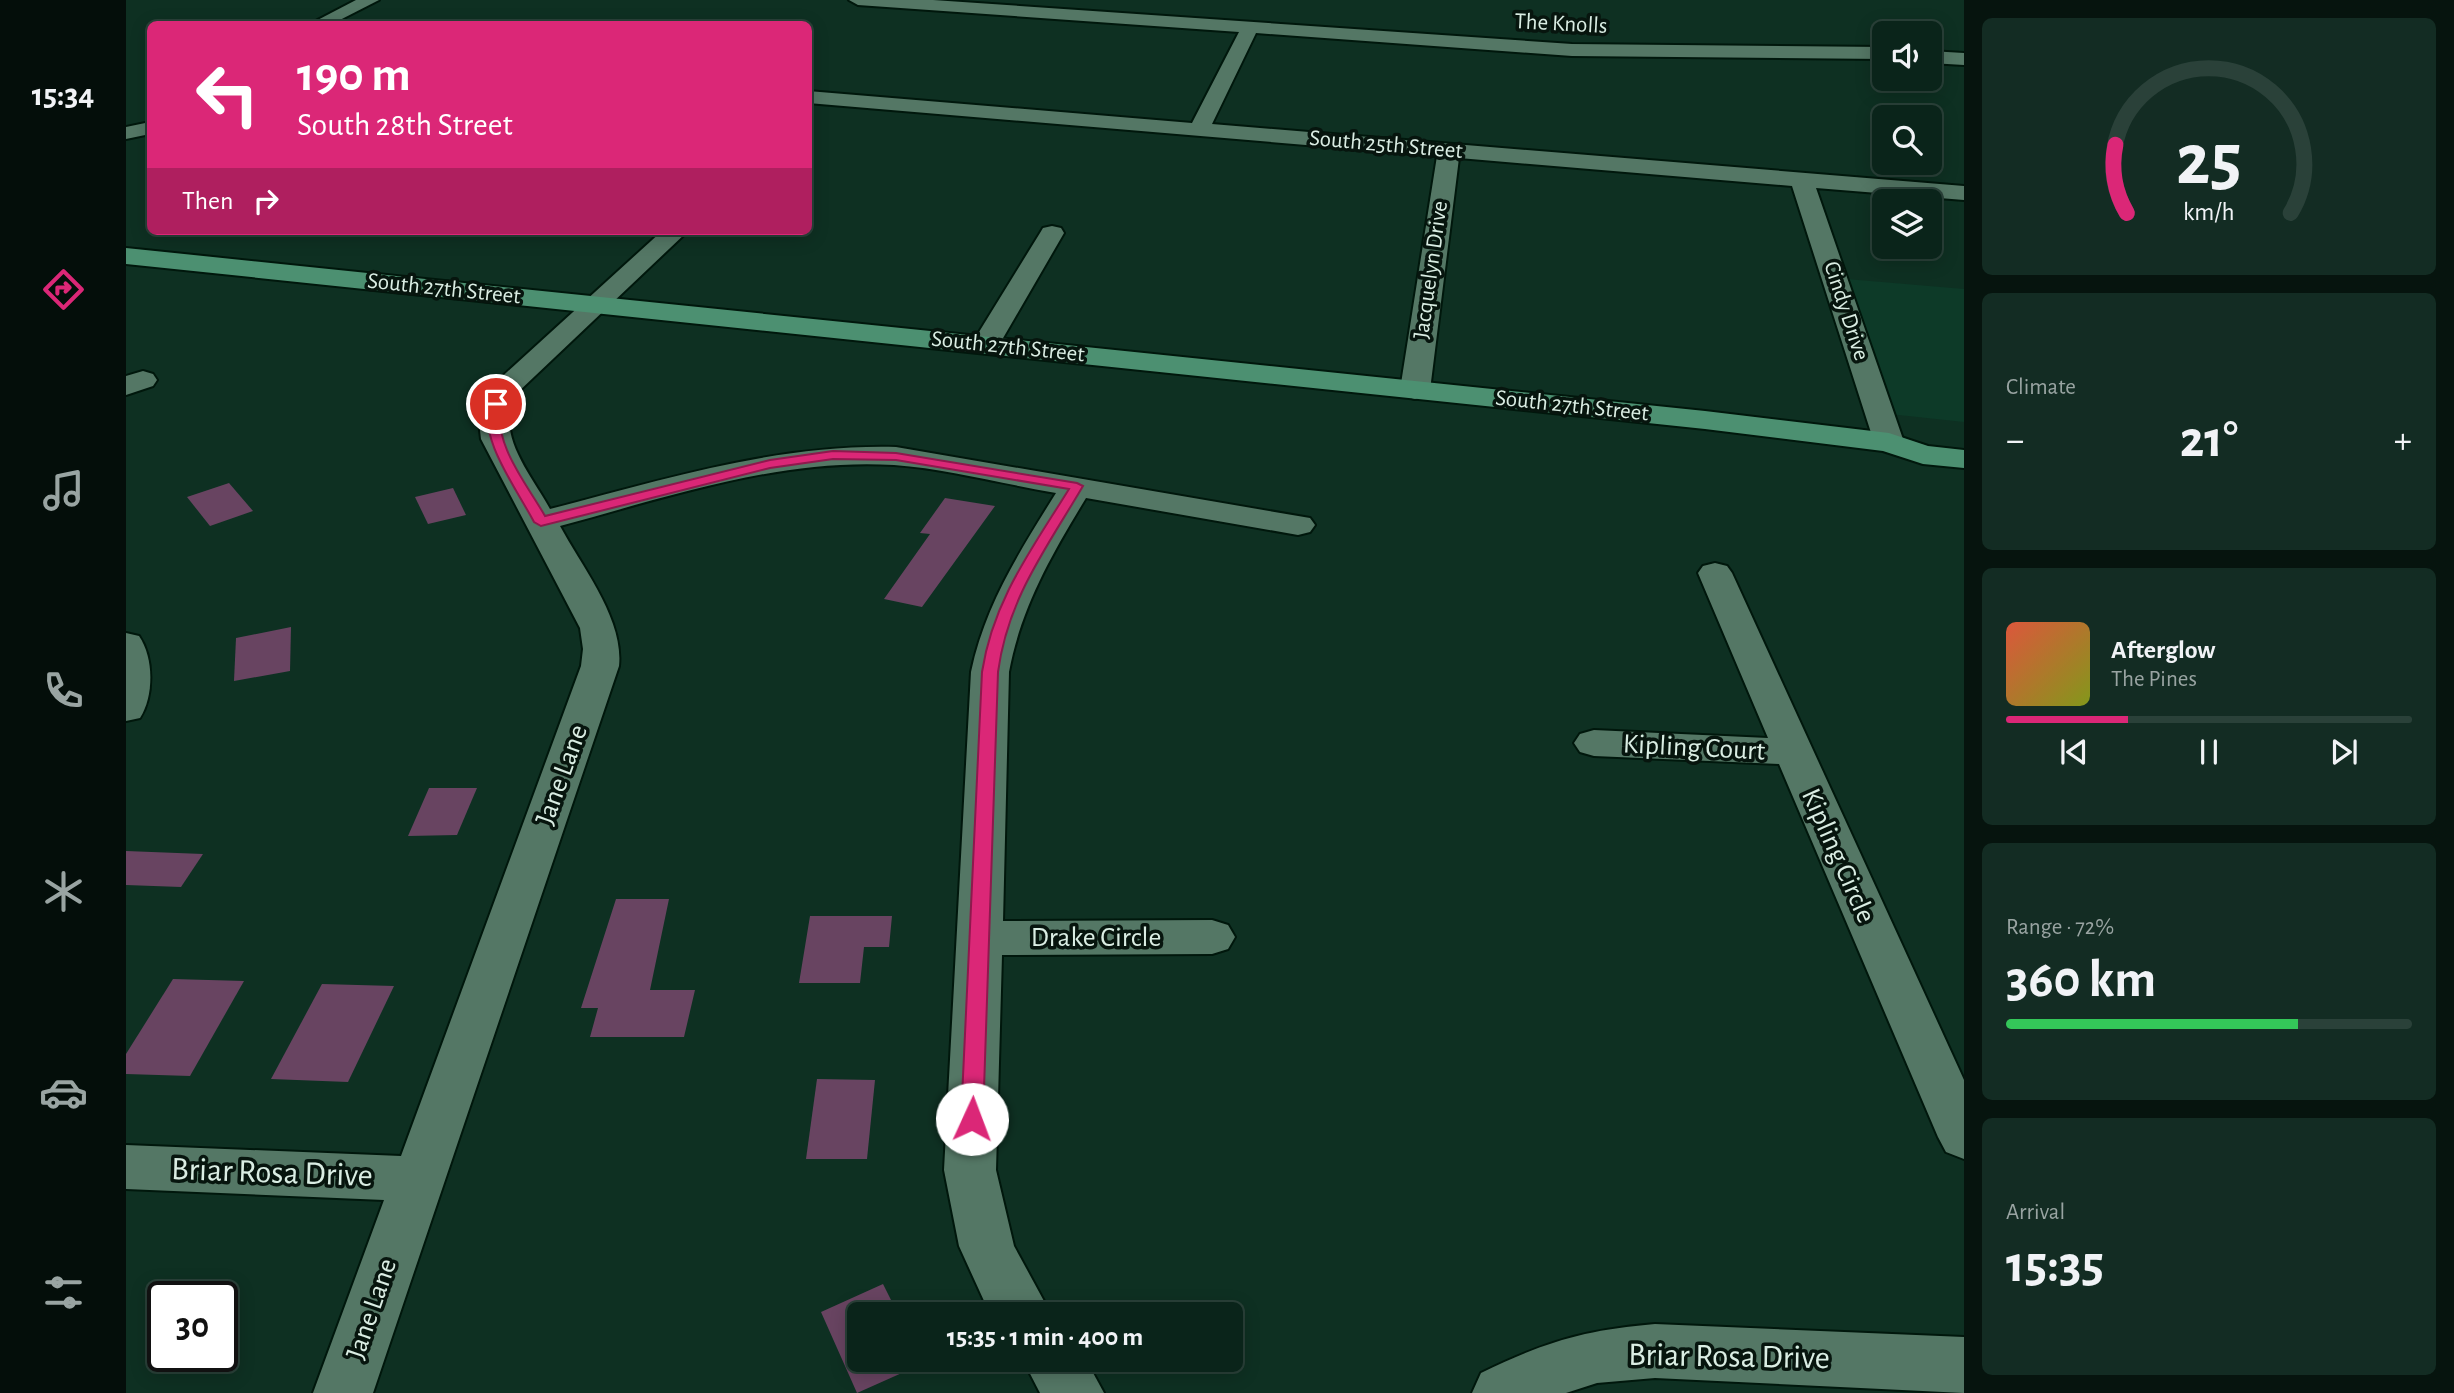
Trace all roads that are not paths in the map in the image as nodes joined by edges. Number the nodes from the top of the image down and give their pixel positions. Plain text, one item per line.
1 (370, 0) edge
2 (858, 0) edge
3 (1054, 7) edge
4 (325, 21) edge
5 (1250, 28) junction
6 (1872, 54) edge
7 (1942, 58) edge
8 (1964, 59) edge
9 (813, 102) edge
10 (147, 129) edge
11 (1199, 130) junction
12 (126, 133) edge
13 (1449, 150) junction
14 (1802, 180) junction
15 (1964, 193) edge
16 (1052, 233) dead end
17 (672, 235) edge
18 (126, 256) edge
19 (596, 305) junction
20 (985, 345) junction
21 (1415, 390) junction
22 (1964, 439) edge
23 (1889, 442) junction
24 (1964, 459) edge
25 (1077, 486) junction
26 (541, 522) junction
27 (1297, 525) dead end
28 (1715, 573) dead end
29 (126, 644) edge
30 (126, 709) edge
31 (1594, 743) dead end
32 (1793, 752) junction
33 (1212, 937) dead end
34 (979, 938) junction
35 (1964, 1137) edge
36 (126, 1167) edge
37 (418, 1179) junction
38 (1015, 1302) edge
39 (1964, 1365) edge
40 (1060, 1372) edge
41 (343, 1393) edge
42 (1074, 1393) edge
43 (1502, 1393) edge

1 - 4 street
2 - 3 street, The Knolls
3 - 5 street, The Knolls
5 - 6 street, The Knolls
5 - 11 street
7 - 8 street
9 - 11 street, South 25th Street
10 - 12 street
11 - 13 street, South 25th Street
13 - 14 street, South 25th Street
13 - 21 street, Jacquelyn Drive
14 - 15 street, South 25th Street
14 - 23 street, Cindy Drive
16 - 20 street
17 - 19 street, Jane Lane
18 - 19 main road, South 27th Street
19 - 20 main road, South 27th Street
19 - 26 street, Jane Lane
20 - 21 main road, South 27th Street
21 - 23 main road, South 27th Street
22 - 23 main road, South 27th Street
23 - 24 main road, South 27th Street
25 - 26 street
25 - 27 street
25 - 34 street
26 - 37 street, Jane Lane
28 - 32 street, Kipling Circle
29 - 30 street
31 - 32 street, Kipling Court
32 - 35 street, Kipling Circle
33 - 34 street, Drake Circle
34 - 38 street
36 - 37 street, Briar Rosa Drive
37 - 41 street, Jane Lane
39 - 43 street, Briar Rosa Drive
40 - 42 street

